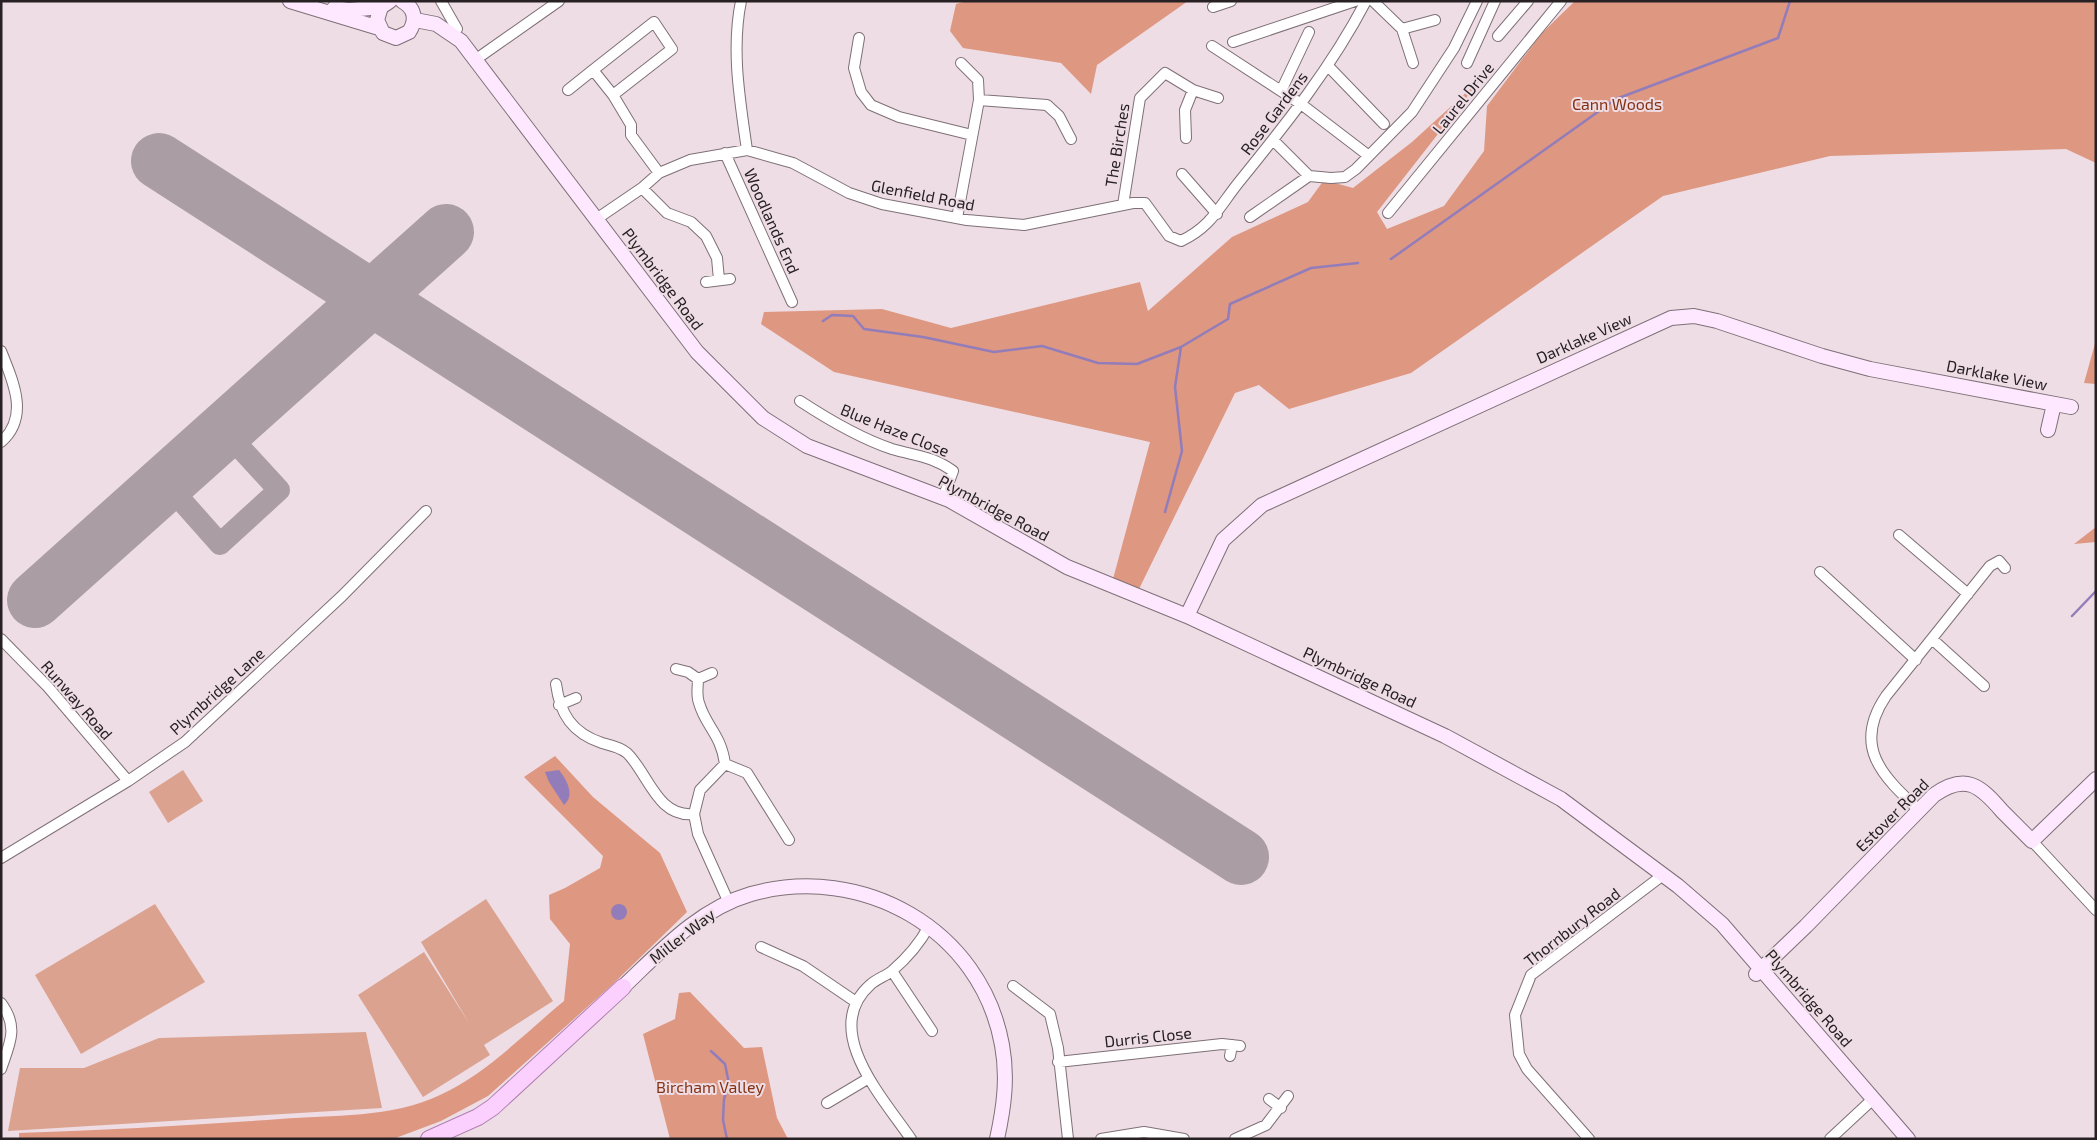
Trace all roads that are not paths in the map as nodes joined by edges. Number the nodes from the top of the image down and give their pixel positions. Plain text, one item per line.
1 (290, 1) edge
2 (312, 1) edge
3 (441, 1) edge
4 (559, 1) edge
5 (741, 1) edge
6 (1231, 1) edge
7 (1355, 1) edge
8 (1366, 1) edge
9 (1372, 1) edge
10 (1477, 1) edge
11 (1495, 1) edge
12 (1528, 1) edge
13 (1561, 1) edge
14 (406, 2) edge
15 (386, 3) edge
16 (1213, 7) dead end
17 (414, 20) junction
18 (1435, 20) dead end
19 (379, 28) junction
20 (457, 29) dead end
21 (1402, 29) junction
22 (1309, 32) dead end
23 (1498, 36) dead end
24 (859, 38) dead end
25 (1233, 42) dead end
26 (1212, 46) dead end
27 (475, 60) junction
28 (961, 63) dead end
29 (1413, 63) dead end
30 (1466, 63) dead end
31 (1328, 66) junction
32 (593, 70) junction
33 (568, 90) dead end
34 (1193, 90) junction
35 (1281, 91) junction
36 (613, 95) junction
37 (1218, 98) dead end
38 (979, 100) junction
39 (1302, 104) junction
40 (1384, 124) dead end
41 (972, 135) junction
42 (1186, 138) dead end
43 (1071, 139) dead end
44 (1274, 141) junction
45 (747, 150) junction
46 (725, 153) junction
47 (1369, 156) junction
48 (659, 173) junction
49 (1182, 174) dead end
50 (1309, 176) junction
51 (642, 188) junction
52 (1122, 206) junction
53 (1388, 213) dead end
54 (1216, 214) junction
55 (1250, 217) dead end
56 (957, 218) junction
57 (595, 220) junction
58 (1196, 234) joint
59 (730, 279) dead end
60 (719, 280) junction
61 (706, 282) dead end
62 (792, 302) dead end
63 (1, 351) edge
64 (800, 400) dead end
65 (2054, 404) junction
66 (2071, 407) dead end
67 (2048, 430) dead end
68 (1, 442) edge
69 (943, 498) junction
70 (426, 511) dead end
71 (1899, 536) dead end
72 (2005, 568) dead end
73 (1820, 572) dead end
74 (1968, 594) junction
75 (1187, 616) junction
76 (1, 639) edge
77 (1932, 639) junction
78 (1916, 660) junction
79 (676, 669) dead end
80 (712, 673) dead end
81 (698, 679) junction
82 (556, 684) dead end
83 (1984, 686) dead end
84 (576, 698) dead end
85 (559, 705) junction
86 (725, 764) junction
87 (2096, 779) edge
88 (128, 781) junction
89 (1919, 810) junction
90 (694, 814) junction
91 (789, 840) dead end
92 (2032, 841) junction
93 (1, 858) edge
94 (1663, 875) junction
95 (729, 903) junction
96 (2096, 910) edge
97 (929, 926) junction
98 (761, 947) dead end
99 (892, 971) junction
100 (1758, 971) junction
101 (1013, 986) dead end
102 (623, 987) joint
103 (856, 1002) junction
104 (1, 1003) edge
105 (932, 1031) dead end
106 (1230, 1056) dead end
107 (1058, 1062) junction
108 (1, 1069) edge
109 (870, 1078) junction
110 (1288, 1096) dead end
111 (1269, 1099) dead end
112 (1871, 1101) junction
113 (827, 1103) dead end
114 (1281, 1108) junction
115 (429, 1139) edge
116 (910, 1139) edge
117 (997, 1139) edge
118 (1068, 1139) edge
119 (1101, 1139) edge
120 (1184, 1139) edge
121 (1235, 1139) edge
122 (1589, 1139) edge
123 (1830, 1139) edge
124 (1901, 1139) edge
125 (1908, 1139) edge

1 - 19 main road
2 - 15 main road
3 - 20 street
4 - 27 street
5 - 45 street
6 - 16 street
7 - 25 street
8 - 31 street, Rose Gardens
9 - 21 street
10 - 47 street
11 - 30 street
12 - 23 street
13 - 53 street, Laurel Drive
14 - 17 main road
15 - 19 main road
17 - 19 main road
17 - 27 main road, Plymbridge Road
18 - 21 street
21 - 29 street
22 - 35 street
24 - 41 street
26 - 35 street
27 - 57 main road, Plymbridge Road
28 - 38 street
31 - 39 street, Rose Gardens
31 - 40 street
32 - 33 street
32 - 36 street
32 - 36 street
34 - 37 street, The Birches
34 - 42 street
34 - 52 street, The Birches
35 - 39 street
36 - 48 street
38 - 41 street
38 - 43 street
39 - 44 street, Rose Gardens
39 - 47 street
41 - 56 street
44 - 50 street
44 - 54 street, Rose Gardens
45 - 46 street, Glenfield Road
45 - 56 street, Glenfield Road
46 - 48 street, Glenfield Road
46 - 62 street, Woodlands End
47 - 50 street
48 - 51 street, Glenfield Road
49 - 54 street
50 - 55 street
51 - 57 street, Glenfield Road
51 - 60 street
52 - 56 street, Glenfield Road
52 - 58 street, Glenfield Road
54 - 58 street, Rose Gardens
57 - 69 main road, Plymbridge Road
59 - 60 street
60 - 61 street
63 - 68 street
64 - 69 street, Blue Haze Close
65 - 66 main road, Darklake View
65 - 67 main road
65 - 75 main road, Darklake View
69 - 75 main road, Plymbridge Road
70 - 88 street, Plymbridge Lane
71 - 74 street
72 - 74 street
73 - 78 street
74 - 77 street
75 - 94 main road, Plymbridge Road
76 - 88 street, Runway Road
77 - 78 street
77 - 83 street
78 - 89 street
79 - 81 street
80 - 81 street
81 - 86 street
82 - 85 street
84 - 85 street
85 - 90 street
86 - 90 street
86 - 91 street
87 - 92 main road
88 - 93 street, Plymbridge Lane
89 - 92 main road, Estover Road
89 - 100 main road, Estover Road
90 - 95 street
92 - 96 street, Estover Road
94 - 100 main road, Plymbridge Road
94 - 122 street, Thornbury Road
95 - 97 main road, Miller Way
95 - 102 main road, Miller Way
97 - 99 street
97 - 117 main road, Miller Way
98 - 103 street
99 - 103 street
99 - 105 street
100 - 112 main road, Plymbridge Road
101 - 107 street
102 - 115 main road, Miller Way
103 - 109 street
104 - 108 street
106 - 107 street, Durris Close
107 - 118 street
109 - 113 street
109 - 116 street
110 - 114 street
111 - 114 street
112 - 123 street
112 - 124 main road, Plymbridge Road
112 - 125 main road, Plymbridge Road
114 - 121 street
119 - 120 street

